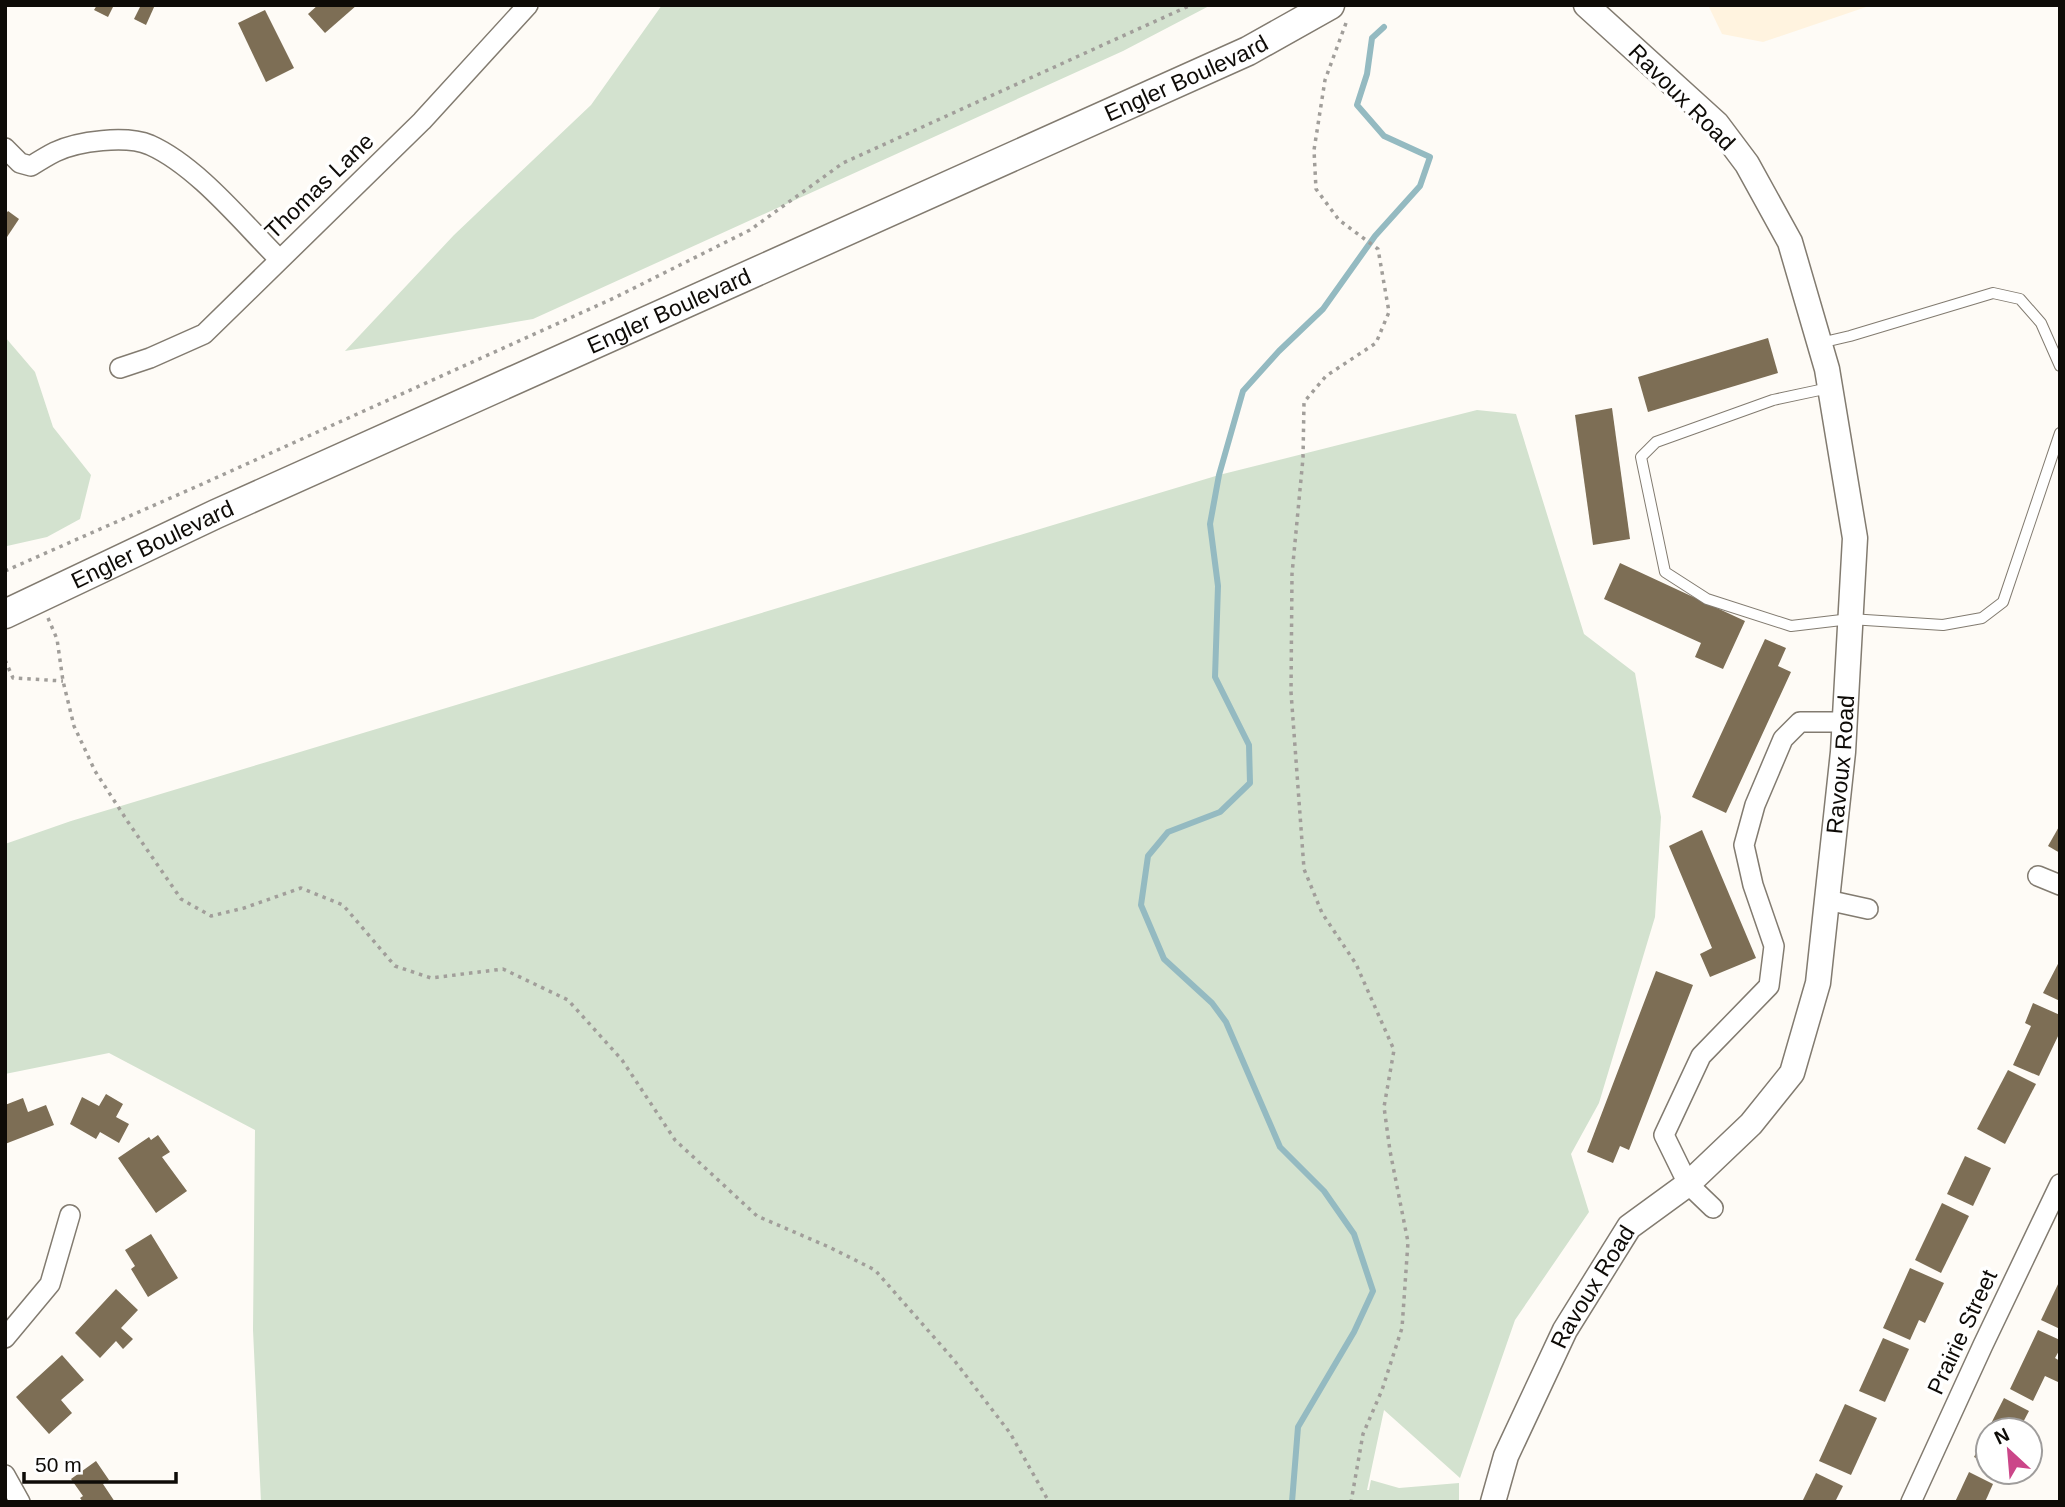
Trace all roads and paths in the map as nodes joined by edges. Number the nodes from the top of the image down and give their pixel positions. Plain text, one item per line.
1 (528, 5) edge
2 (1191, 5) edge
3 (1586, 5) edge
4 (1338, 10) edge
5 (5, 148) edge
6 (279, 259) junction
7 (1820, 343) junction
8 (2060, 366) edge
9 (120, 368) dead end
10 (1829, 388) junction
11 (2060, 433) edge
12 (5, 571) edge
13 (41, 598) junction
14 (5, 614) edge
15 (1850, 619) junction
16 (5, 660) edge
17 (63, 681) junction
18 (1844, 722) junction
19 (2038, 876) dead end
20 (2060, 885) edge
21 (1827, 900) junction
22 (1868, 909) dead end
23 (1688, 1184) junction
24 (2060, 1184) edge
25 (1713, 1208) dead end
26 (70, 1216) dead end
27 (5, 1338) edge
28 (5, 1475) edge
29 (20, 1502) edge
30 (1049, 1502) edge
31 (1351, 1502) edge
32 (1493, 1502) edge
33 (1911, 1502) edge

1 - 6 street, Thomas Lane
2 - 12 path
3 - 7 street, Ravoux Road
4 - 13 main road, Engler Boulevard
4 - 31 path
5 - 6 street
6 - 9 street, Thomas Lane
7 - 8 lane
7 - 10 street, Ravoux Road
10 - 15 street, Ravoux Road
10 - 15 lane
11 - 15 lane
13 - 14 main road, Engler Boulevard
13 - 17 path
15 - 18 street, Ravoux Road
16 - 17 path
17 - 30 path
18 - 21 street, Ravoux Road
18 - 23 street
19 - 20 street
21 - 22 street
21 - 23 street, Ravoux Road
23 - 25 street
23 - 32 street, Ravoux Road
24 - 33 street, Prairie Street
26 - 27 street
28 - 29 street

